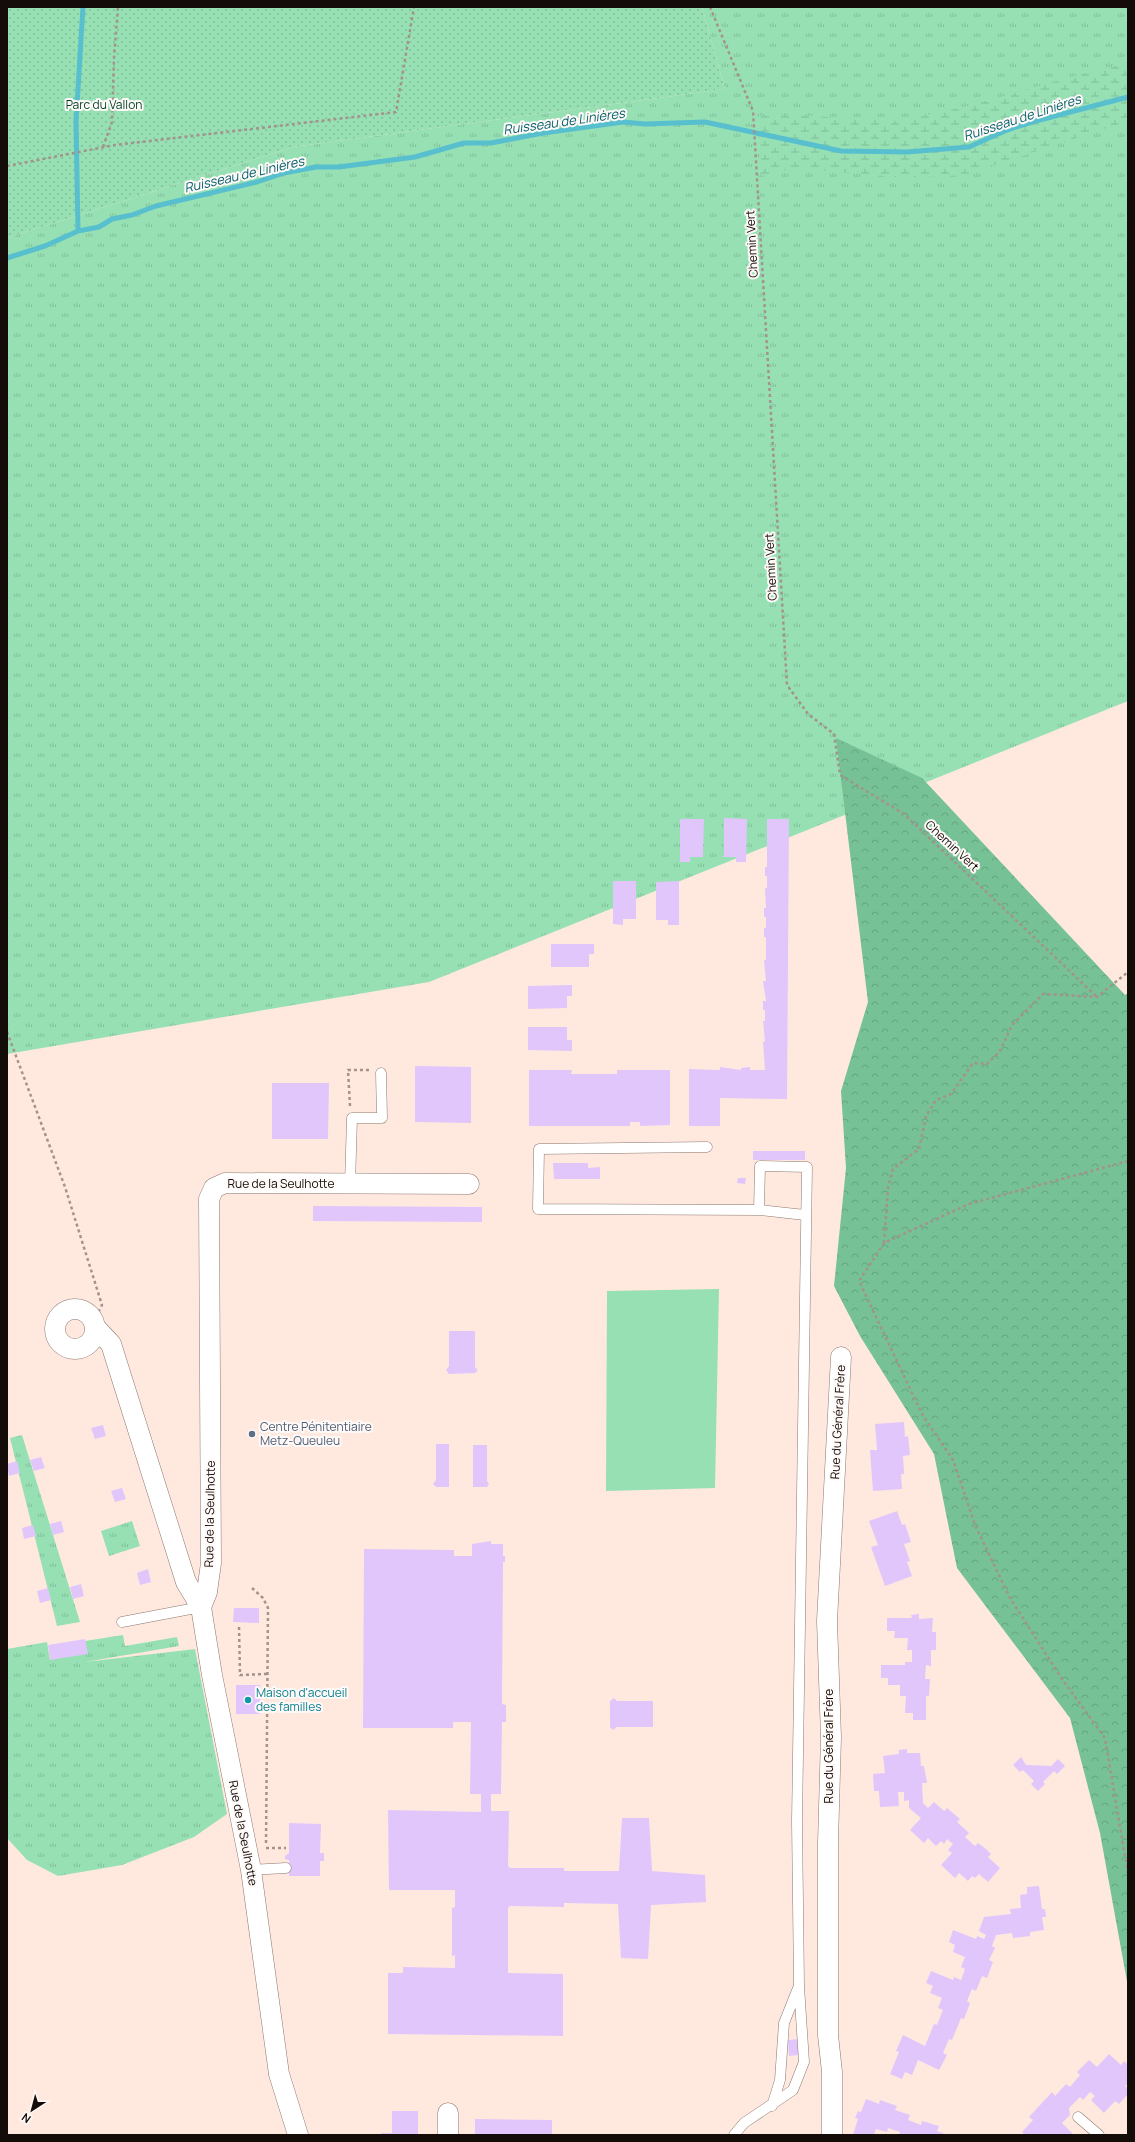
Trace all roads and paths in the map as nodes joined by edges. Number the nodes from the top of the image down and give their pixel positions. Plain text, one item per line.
1 (118, 7) edge
2 (414, 7) edge
3 (710, 7) edge
4 (103, 147) junction
5 (7, 166) edge
6 (1128, 972) edge
7 (1097, 997) junction
8 (7, 1032) edge
9 (382, 1074) joint
10 (352, 1118) junction
11 (707, 1148) dead end
12 (1128, 1161) edge
13 (350, 1184) junction
14 (469, 1184) dead end
15 (759, 1210) junction
16 (804, 1215) junction
17 (884, 1243) junction
18 (95, 1324) joint
19 (841, 1357) dead end
20 (252, 1588) dead end
21 (201, 1607) junction
22 (122, 1622) dead end
23 (239, 1627) dead end
24 (267, 1674) junction
25 (266, 1848) junction
26 (286, 1848) dead end
27 (286, 1868) dead end
28 (258, 1869) junction
29 (1128, 1874) edge
30 (799, 1986) junction
31 (772, 2106) junction
32 (448, 2113) dead end
33 (1078, 2117) dead end
34 (298, 2135) edge
35 (448, 2135) edge
36 (734, 2135) edge
37 (832, 2135) edge
38 (1099, 2135) edge

1 - 4 path
2 - 4 path
3 - 7 path, Chemin Vert
4 - 5 path
6 - 7 path
7 - 17 path
8 - 18 path
9 - 10 lane
9 - 10 path
10 - 13 lane
11 - 15 lane
12 - 17 path
13 - 14 street, Rue de la Seulhotte
13 - 21 street, Rue de la Seulhotte
15 - 16 lane
15 - 16 lane
16 - 30 lane
17 - 29 path
18 - 21 street
19 - 37 street, Rue du Général Frère
20 - 24 path
21 - 22 lane
21 - 28 street, Rue de la Seulhotte
23 - 24 path
24 - 25 path
25 - 26 path
25 - 28 path
27 - 28 lane
28 - 34 street, Rue de la Seulhotte
30 - 31 lane
30 - 31 lane
31 - 36 lane
32 - 35 street
33 - 38 lane

